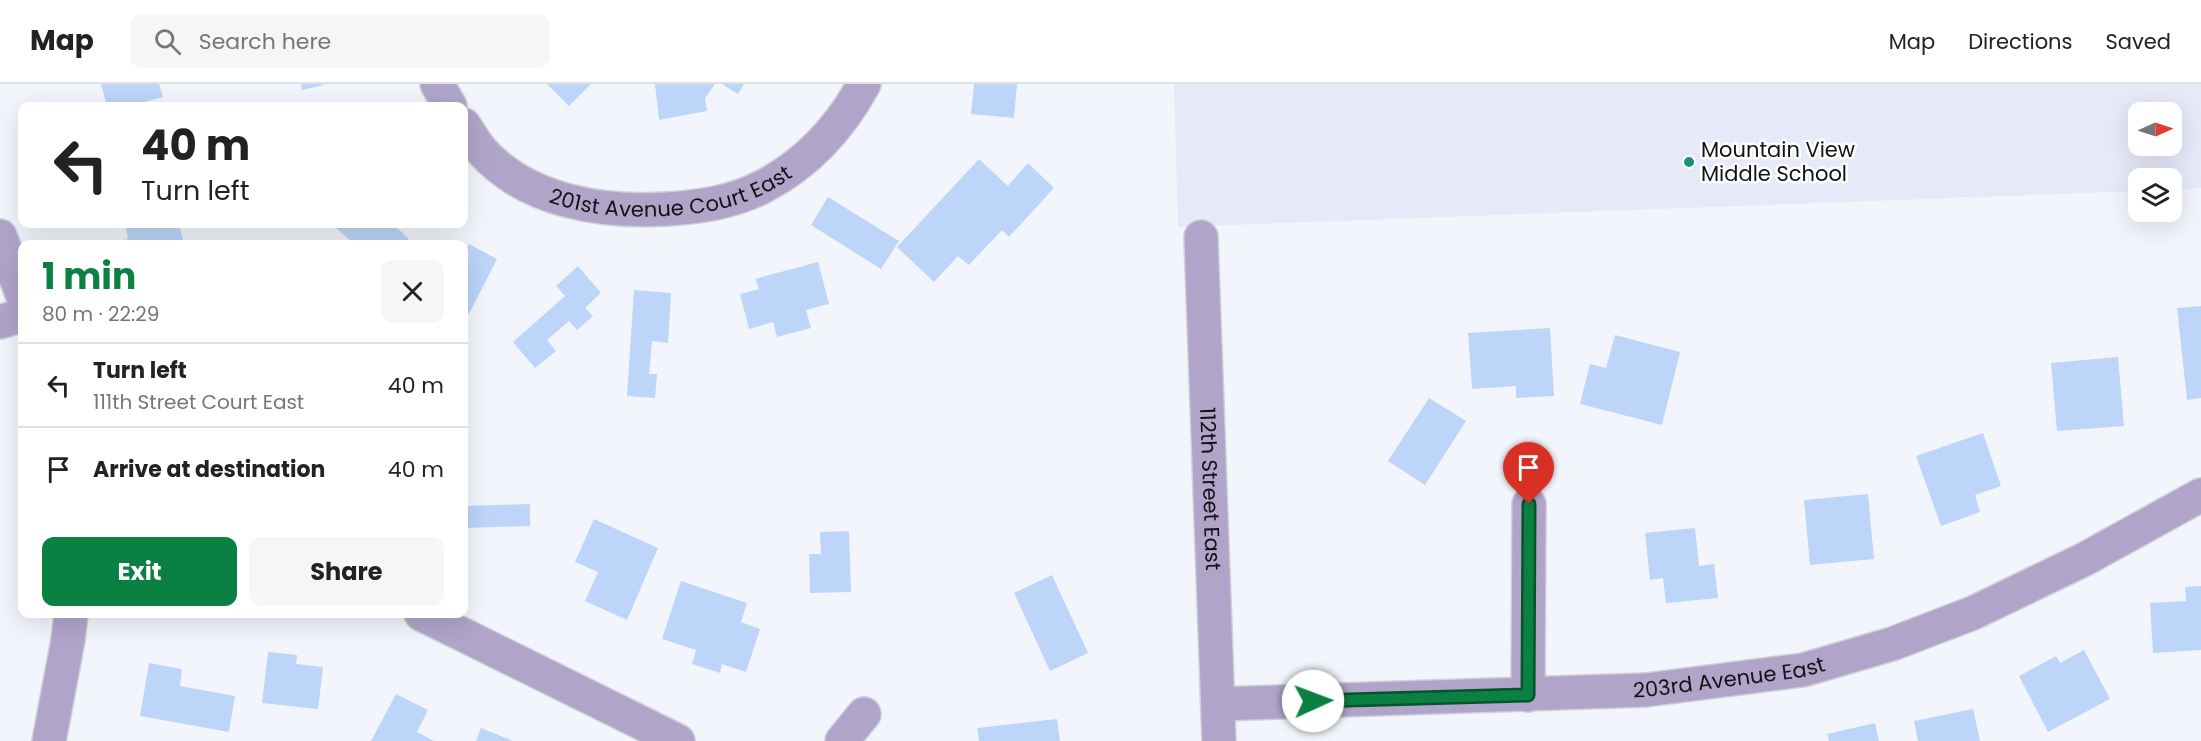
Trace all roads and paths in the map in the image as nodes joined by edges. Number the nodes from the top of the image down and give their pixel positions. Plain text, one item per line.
1 (437, 84) edge
2 (864, 84) edge
3 (448, 102) edge
4 (468, 131) edge
5 (0, 236) edge
6 (1201, 237) dead end
7 (18, 283) edge
8 (18, 316) edge
9 (0, 322) edge
10 (2201, 495) edge
11 (1529, 504) dead end
12 (70, 618) edge
13 (429, 618) edge
14 (1528, 695) junction
15 (1218, 704) junction
16 (864, 714) dead end
17 (49, 741) edge
18 (678, 741) edge
19 (842, 741) edge
20 (1220, 741) edge

1 - 3 street
2 - 4 street, 201st Avenue Court East
5 - 7 street
6 - 15 street, 112th Street East
8 - 9 street
10 - 14 street, 203rd Avenue East
11 - 14 street
12 - 17 street
13 - 18 street
14 - 15 street, 203rd Avenue East
15 - 20 street, 112th Street East
16 - 19 street

